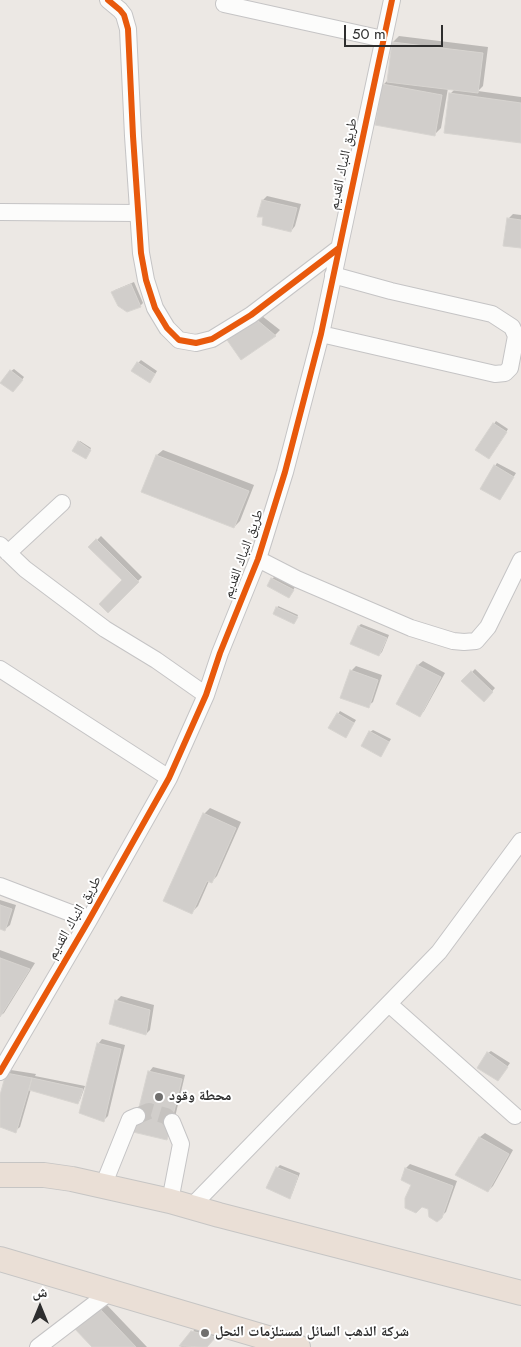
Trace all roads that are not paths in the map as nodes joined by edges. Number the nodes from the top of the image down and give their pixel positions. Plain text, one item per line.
1 (108, 0) edge
2 (392, 0) edge
3 (224, 4) dead end
4 (383, 39) junction
5 (0, 212) edge
6 (138, 213) junction
7 (339, 248) junction
8 (333, 275) junction
9 (321, 334) junction
10 (62, 503) dead end
11 (4, 549) edge
12 (258, 559) junction
13 (521, 560) edge
14 (0, 669) edge
15 (206, 695) junction
16 (169, 778) junction
17 (521, 842) edge
18 (0, 886) edge
19 (89, 920) junction
20 (389, 1004) junction
21 (0, 1072) edge
22 (137, 1116) dead end
23 (515, 1116) dead end
24 (172, 1122) tunnel mouth
25 (0, 1175) edge
26 (103, 1186) junction
27 (181, 1204) junction
28 (0, 1259) edge
29 (110, 1292) junction
30 (521, 1293) edge
31 (284, 1345) edge
32 (38, 1347) edge

1 - 6 street
2 - 4 street, طريق النباك القديم
3 - 4 street
4 - 7 street, طريق النباك القديم
5 - 6 street
6 - 7 street
7 - 8 street, طريق النباك القديم
8 - 9 street, طريق النباك القديم
8 - 9 street
9 - 12 street, طريق النباك القديم
10 - 11 street
11 - 15 street
12 - 13 street
12 - 15 street, طريق النباك القديم
14 - 16 street
15 - 16 street, طريق النباك القديم
16 - 19 street, طريق النباك القديم
17 - 20 street
18 - 19 street
19 - 21 street, طريق النباك القديم
20 - 23 street
20 - 27 street
22 - 26 street
24 - 27 street
25 - 26 highway
26 - 27 highway
27 - 30 highway
28 - 29 highway
29 - 31 highway
29 - 32 street

